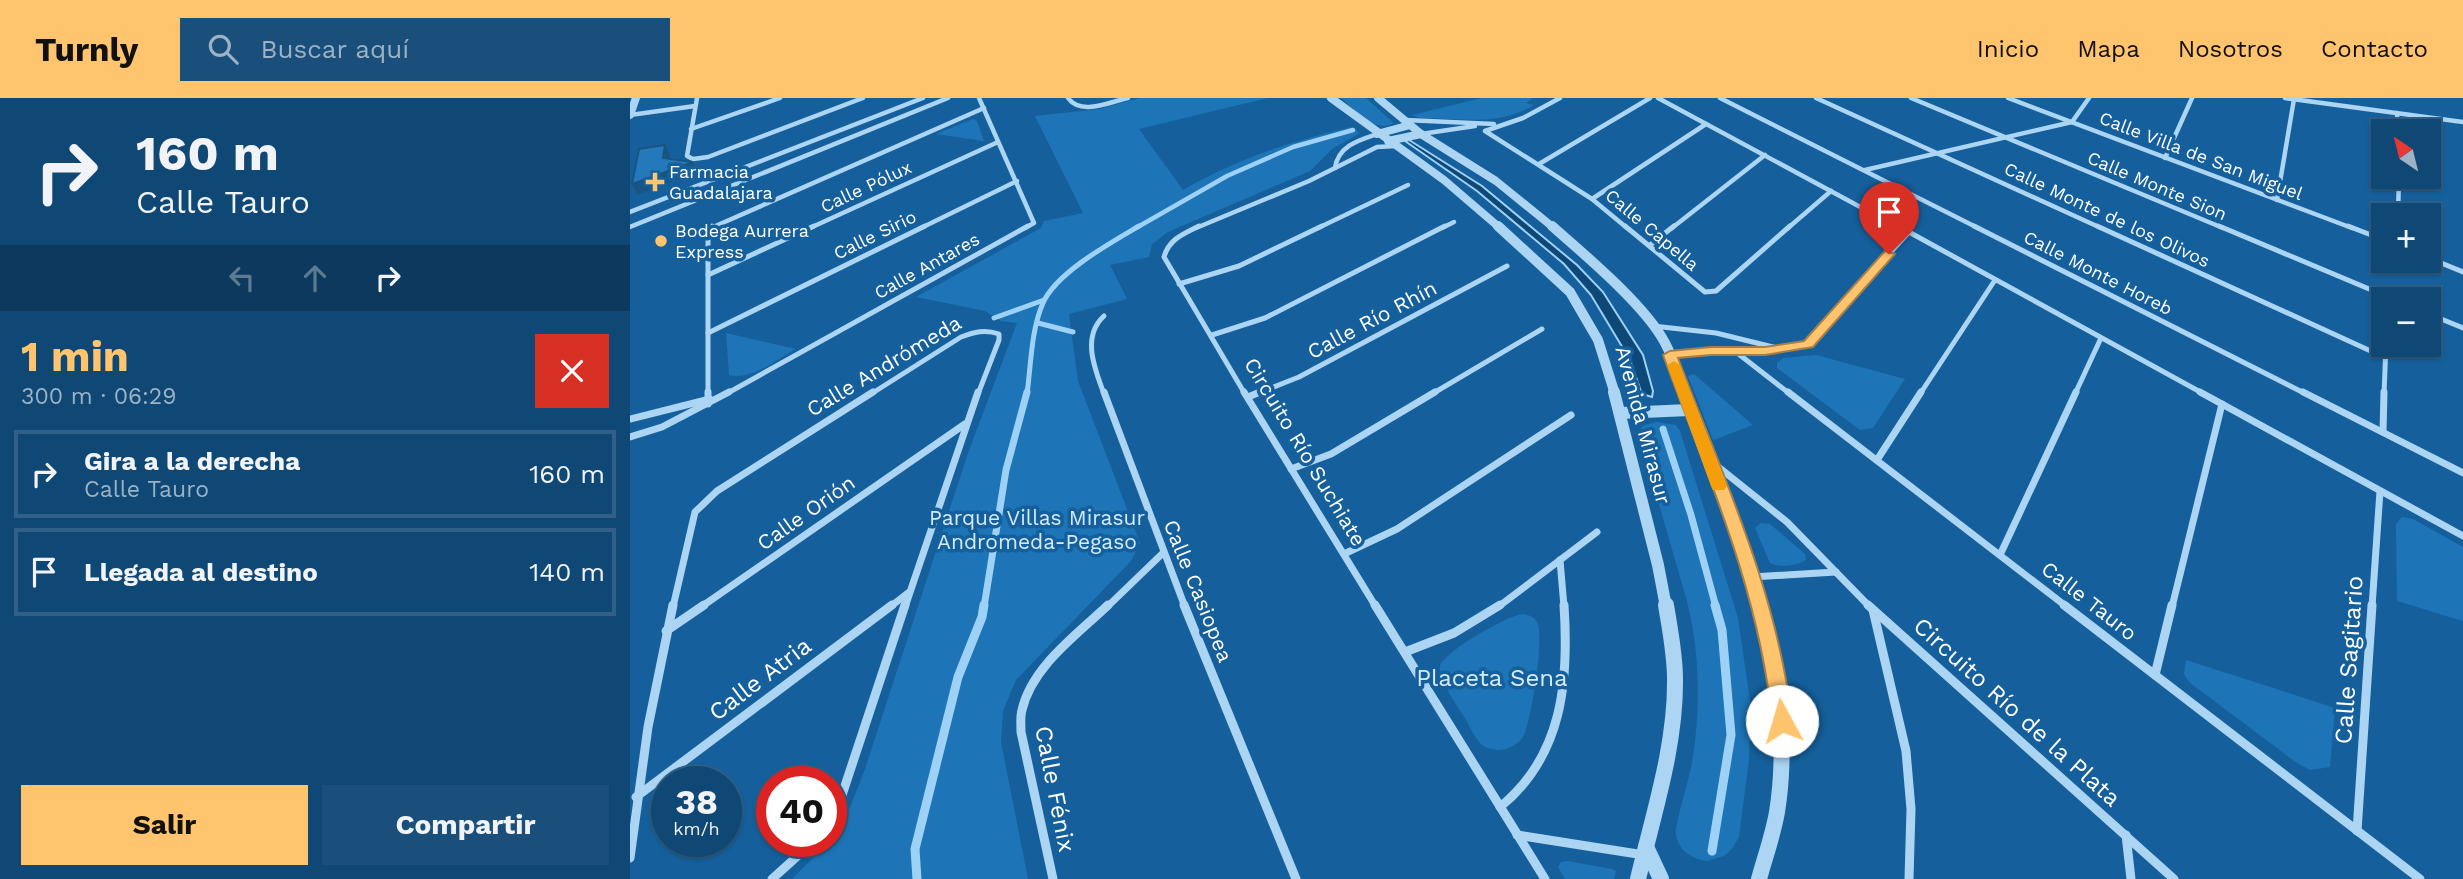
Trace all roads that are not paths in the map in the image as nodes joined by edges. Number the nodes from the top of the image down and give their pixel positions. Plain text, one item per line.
1 (636, 98) edge
2 (697, 98) edge
3 (780, 98) edge
4 (863, 98) edge
5 (948, 98) edge
6 (979, 98) edge
7 (1068, 98) edge
8 (1128, 98) edge
9 (1331, 98) edge
10 (1378, 98) edge
11 (1560, 98) edge
12 (1650, 98) edge
13 (1658, 98) edge
14 (1720, 98) edge
15 (1816, 98) edge
16 (1911, 98) edge
17 (2008, 98) edge
18 (2089, 98) edge
19 (2192, 98) edge
20 (2285, 98) edge
21 (920, 99) edge
22 (2294, 99) edge
23 (937, 102) junction
24 (984, 108) junction
25 (694, 109) junction
26 (2397, 113) junction
27 (630, 117) edge
28 (2397, 119) edge
29 (2072, 122) junction
30 (2463, 122) edge
31 (1407, 123) junction
32 (1508, 123) junction
33 (1706, 124) junction
34 (1493, 127) junction
35 (691, 129) junction
36 (1446, 130) junction
37 (1377, 134) junction
38 (1425, 137) junction
39 (2007, 138) junction
40 (998, 142) junction
41 (1392, 144) junction
42 (1377, 147) junction
43 (1938, 153) junction
44 (1765, 155) junction
45 (2165, 158) junction
46 (1539, 164) junction
47 (1335, 168) junction
48 (1865, 170) junction
49 (1017, 181) junction
50 (1408, 185) dead end
51 (1830, 191) junction
52 (1592, 199) junction
53 (2277, 200) junction
54 (1907, 205) dead end
55 (1864, 209) dead end
56 (630, 212) edge
57 (1454, 222) dead end
58 (630, 227) edge
59 (1908, 233) junction
60 (2371, 235) edge
61 (1650, 245) junction
62 (2441, 263) edge
63 (1507, 266) dead end
64 (2463, 272) edge
65 (708, 275) junction
66 (1994, 280) junction
67 (1179, 284) junction
68 (2371, 291) edge
69 (1104, 316) dead end
70 (2441, 319) edge
71 (2463, 328) edge
72 (1542, 329) dead end
73 (1656, 329) junction
74 (708, 333) junction
75 (1212, 335) junction
76 (2101, 338) junction
77 (1781, 350) junction
78 (1736, 352) junction
79 (1670, 355) junction
80 (2386, 358) joint
81 (1248, 397) junction
82 (708, 402) junction
83 (2222, 404) junction
84 (1689, 410) junction
85 (1621, 413) junction
86 (1571, 415) dead end
87 (630, 419) edge
88 (966, 423) junction
89 (2383, 432) junction
90 (630, 437) edge
91 (1707, 458) junction
92 (1877, 460) junction
93 (1291, 469) junction
94 (2463, 473) edge
95 (2380, 491) junction
96 (1597, 532) dead end
97 (2463, 536) edge
98 (1163, 553) junction
99 (1344, 554) junction
100 (2000, 555) junction
101 (1560, 560) junction
102 (1836, 572) junction
103 (1752, 577) junction
104 (908, 592) junction
105 (1872, 609) junction
106 (666, 631) junction
107 (1405, 652) junction
108 (2155, 675) junction
109 (847, 779) edge
110 (636, 797) junction
111 (1500, 807) junction
112 (2357, 831) junction
113 (1517, 835) junction
114 (2126, 835) junction
115 (1645, 851) junction
116 (796, 857) edge
117 (630, 858) edge
118 (772, 879) edge
119 (1054, 879) edge
120 (1296, 879) edge
121 (1545, 879) edge
122 (1637, 879) edge
123 (1661, 879) edge
124 (1759, 879) edge
125 (1909, 879) edge
126 (2130, 879) edge
127 (2174, 879) edge
128 (2420, 879) edge

1 - 27 street
2 - 25 street
3 - 35 street
4 - 35 street
5 - 23 street
6 - 24 street, Calle Antares
7 - 8 street
9 - 37 street, Avenida Mirasur
10 - 31 street, Avenida Mirasur
11 - 32 street
12 - 46 street
13 - 33 street
14 - 48 street, Calle Monte Horeb
15 - 43 street, Calle Monte de los Olivos
16 - 39 street, Calle Monte Sion
17 - 29 street, Calle Villa de San Miguel
18 - 29 street
19 - 45 street
20 - 22 street
21 - 23 street
21 - 56 street
22 - 26 street
22 - 53 street
23 - 58 street
24 - 40 street, Calle Antares
24 - 65 street
25 - 27 street
25 - 35 street
26 - 28 street
26 - 30 street
29 - 39 street
29 - 45 street, Calle Villa de San Miguel
31 - 32 street
31 - 37 street
31 - 38 street, Avenida Mirasur
32 - 34 street
33 - 44 street
33 - 52 street
34 - 36 street
34 - 46 street, Calle Capella
36 - 38 street
36 - 38 street
37 - 41 street, Avenida Mirasur
37 - 47 street, Circuito Río Suchiate
38 - 41 street
38 - 73 street, Avenida Mirasur
39 - 43 street
39 - 68 street, Calle Monte Sion
40 - 49 street, Calle Antares
40 - 65 street, Calle Pólux
41 - 42 street, Circuito Río Suchiate
41 - 42 street, Circuito Río Suchiate
41 - 85 street, Avenida Mirasur
42 - 47 street, Circuito Río Suchiate
43 - 48 street
43 - 80 street, Calle Monte de los Olivos
44 - 51 street
44 - 61 street
45 - 53 street, Calle Villa de San Miguel
46 - 52 street, Calle Capella
47 - 67 street, Circuito Río Suchiate
48 - 89 street, Calle Monte Horeb
49 - 74 street, Calle Sirio
49 - 82 street, Calle Antares
50 - 67 street
51 - 55 street
51 - 61 street, Calle Capella
52 - 61 street, Calle Capella
53 - 60 street, Calle Villa de San Miguel
54 - 59 street
57 - 75 street
59 - 66 street
59 - 77 street
62 - 64 street
63 - 81 street, Calle Río Rhín
65 - 74 street
66 - 76 street
66 - 92 street
67 - 75 street, Circuito Río Suchiate
69 - 98 street, Calle Casiopea
70 - 71 street
72 - 93 street
73 - 77 street
73 - 79 street, Avenida Mirasur
74 - 82 street
75 - 81 street, Circuito Río Suchiate
76 - 83 street
76 - 100 street
77 - 78 street
78 - 79 street
78 - 92 street, Calle Tauro
79 - 84 street, Avenida Mirasur
80 - 89 street
81 - 93 street, Circuito Río Suchiate
82 - 87 street, Calle Antares
82 - 90 street, Calle Antares
83 - 95 street
83 - 108 street
84 - 85 street
84 - 91 street, Avenida Mirasur
85 - 115 street, Avenida Mirasur
86 - 99 street
88 - 104 street, Calle Andrómeda
88 - 106 street, Calle Orión
88 - 106 street, Calle Andrómeda
89 - 94 street, Calle Monte Horeb
91 - 102 street, Circuito Río de la Plata
91 - 103 street, Avenida Mirasur
92 - 100 street, Calle Tauro
93 - 99 street, Circuito Río Suchiate
95 - 97 street
95 - 112 street, Calle Sagitario
96 - 101 street
98 - 119 street, Calle Fénix
98 - 120 street, Calle Casiopea
99 - 107 street, Circuito Río Suchiate
100 - 108 street, Calle Tauro
101 - 107 street
101 - 111 street
102 - 103 street
102 - 105 street, Circuito Río de la Plata
103 - 124 street, Avenida Mirasur
104 - 109 street, Calle Andrómeda
104 - 110 street, Calle Atria
105 - 114 street, Circuito Río de la Plata
105 - 125 street
106 - 110 street, Calle Andrómeda
107 - 111 street, Circuito Río Suchiate
108 - 112 street, Calle Tauro
110 - 117 street, Calle Andrómeda
111 - 113 street, Circuito Río Suchiate
112 - 128 street, Calle Tauro
113 - 115 street
113 - 121 street, Circuito Río Suchiate
114 - 126 street
114 - 127 street, Circuito Río de la Plata
115 - 122 street, Avenida Mirasur
115 - 123 street
116 - 118 street

